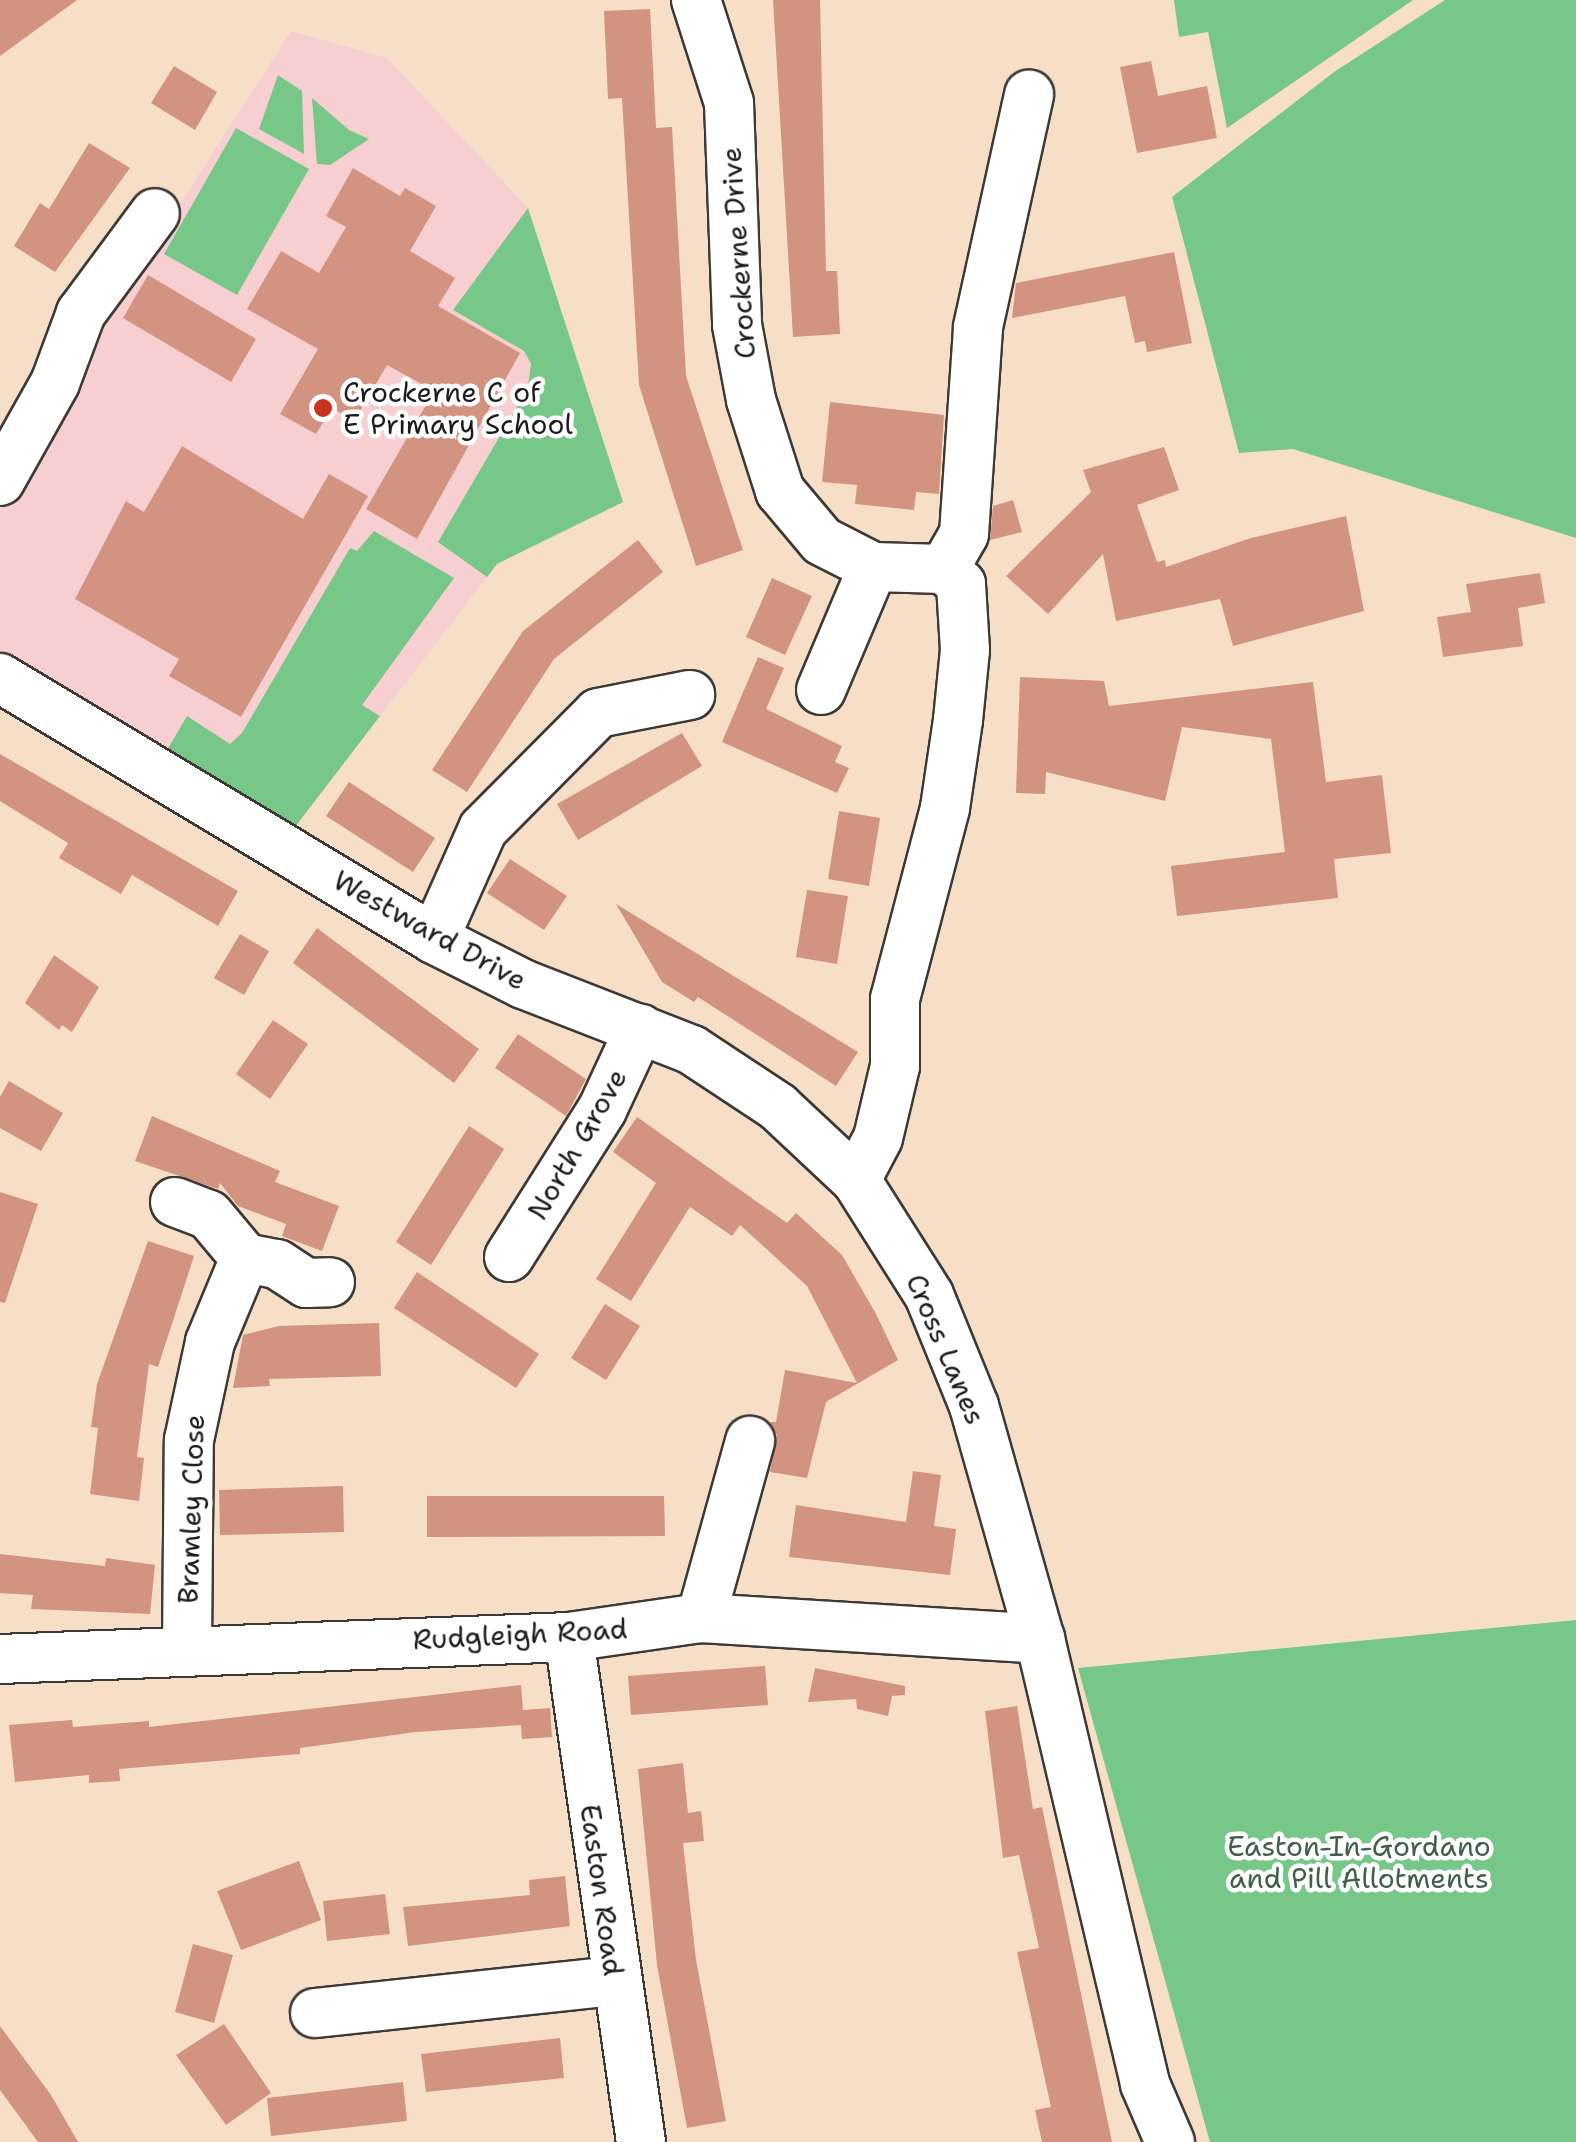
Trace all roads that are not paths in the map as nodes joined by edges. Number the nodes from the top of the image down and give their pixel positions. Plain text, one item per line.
1 (696, 0) edge
2 (1028, 95) dead end
3 (156, 213) dead end
4 (0, 481) edge
5 (873, 567) junction
6 (944, 570) junction
7 (0, 678) edge
8 (821, 690) dead end
9 (690, 695) dead end
10 (434, 939) junction
11 (640, 1028) junction
12 (856, 1180) junction
13 (175, 1202) dead end
14 (509, 1257) dead end
15 (245, 1258) junction
16 (330, 1282) dead end
17 (750, 1440) dead end
18 (701, 1618) junction
19 (569, 1637) junction
20 (1040, 1639) junction
21 (186, 1649) junction
22 (0, 1658) edge
23 (614, 1981) junction
24 (315, 2013) dead end
25 (641, 2142) edge
26 (1170, 2142) edge

1 - 5 street, Crockerne Drive
2 - 6 street
3 - 4 street
5 - 6 street, Crockerne Drive
5 - 8 street
6 - 12 street
7 - 10 street, Westward Drive
9 - 10 street
10 - 11 street, Westward Drive
11 - 12 street, Westward Drive
11 - 14 street, North Grove
12 - 20 street, Cross Lanes
13 - 15 street
15 - 16 street
15 - 21 street, Bramley Close
17 - 18 street
18 - 19 street, Rudgleigh Road
18 - 20 street, Rudgleigh Road
19 - 21 street, Rudgleigh Road
19 - 23 street, Easton Road
20 - 26 street, Cross Lanes
21 - 22 street, Rudgleigh Road
23 - 24 street
23 - 25 street, Easton Road

